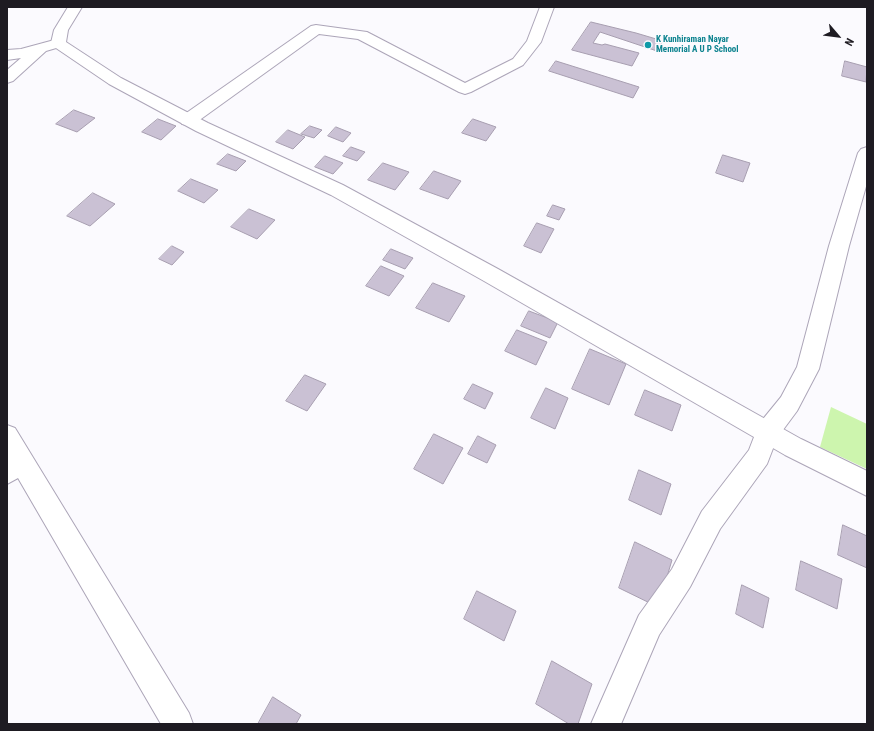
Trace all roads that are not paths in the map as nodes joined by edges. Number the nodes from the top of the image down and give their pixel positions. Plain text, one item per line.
1 (75, 7) edge
2 (547, 7) edge
3 (51, 45) junction
4 (7, 55) edge
5 (7, 78) edge
6 (188, 120) junction
7 (867, 153) edge
8 (767, 432) junction
9 (7, 436) edge
10 (14, 466) edge
11 (867, 484) edge
12 (178, 724) edge
13 (606, 724) edge

1 - 3 street
2 - 6 street
3 - 4 street
3 - 5 street
3 - 6 street
6 - 8 street
7 - 8 street
8 - 11 street
8 - 13 street
9 - 10 street
10 - 12 street

